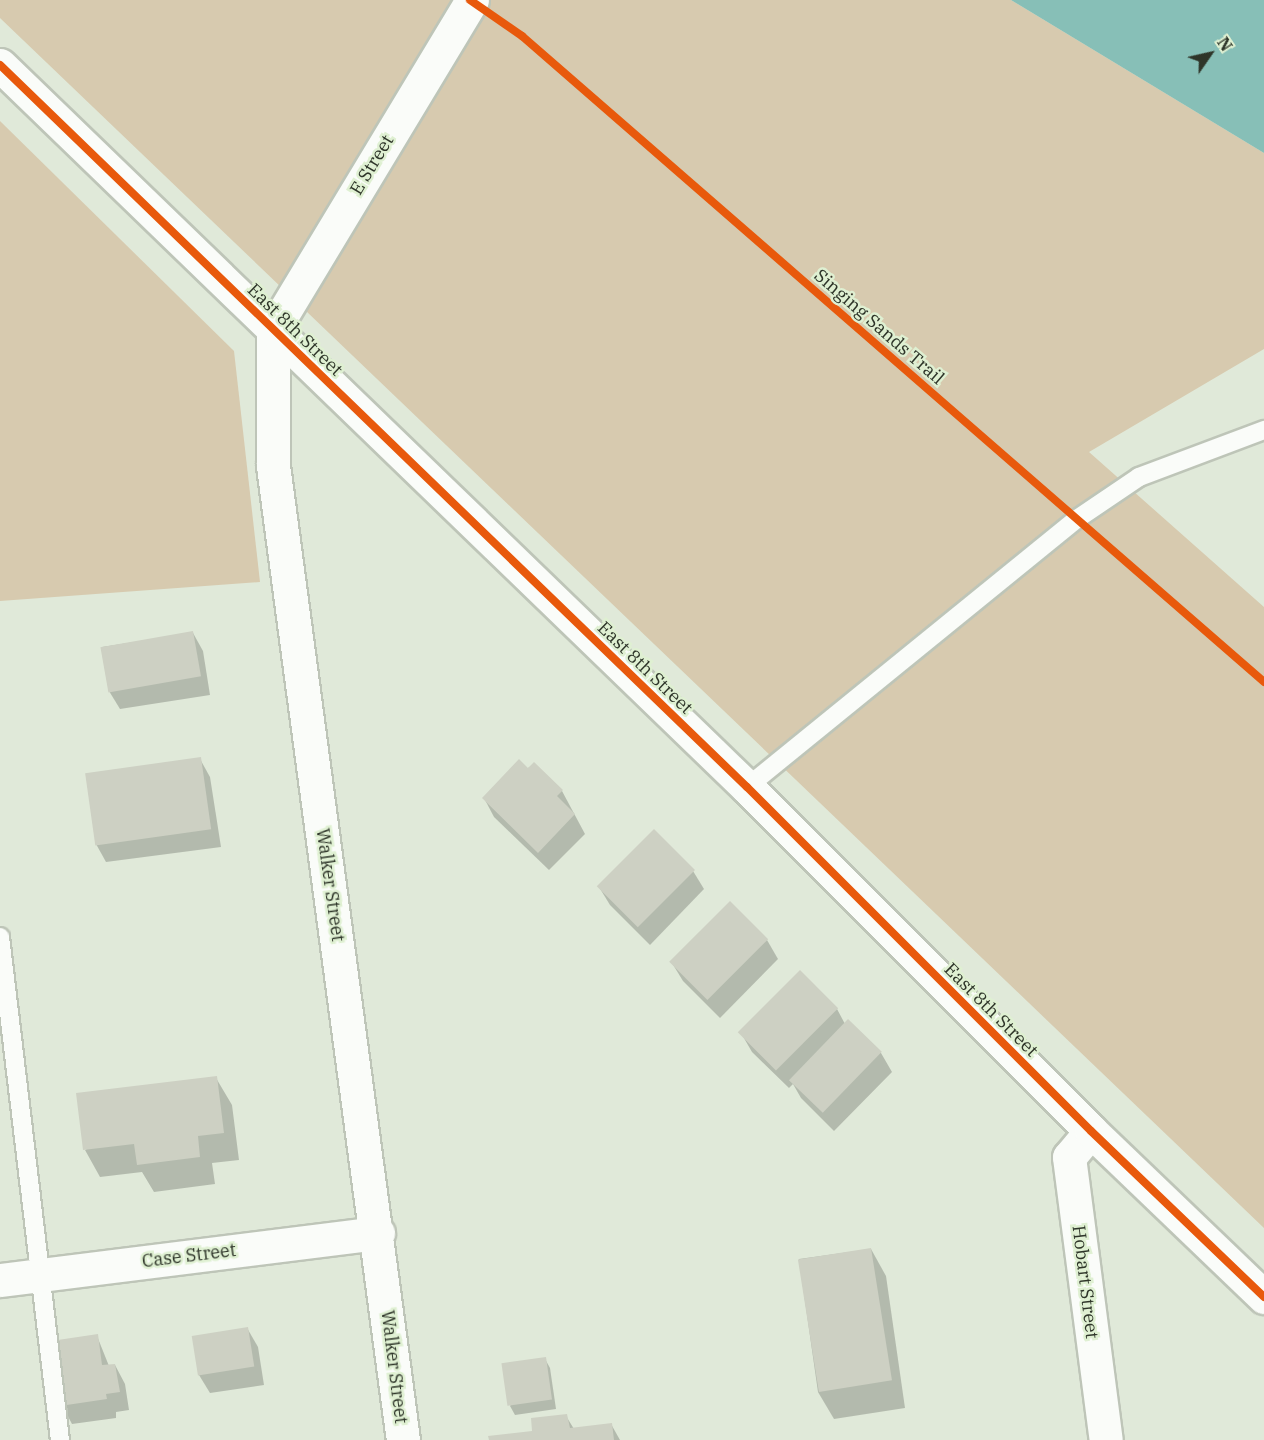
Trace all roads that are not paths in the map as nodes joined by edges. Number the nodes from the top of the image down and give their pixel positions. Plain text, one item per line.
1 (472, 0) edge
2 (0, 65) edge
3 (273, 330) junction
4 (1264, 430) edge
5 (747, 787) junction
6 (0, 937) edge
7 (1090, 1131) junction
8 (378, 1233) junction
9 (40, 1275) junction
10 (0, 1280) edge
11 (1264, 1297) edge
12 (60, 1440) edge
13 (404, 1440) edge
14 (1106, 1440) edge

1 - 3 street, E Street
2 - 3 street, East 8th Street
3 - 5 street, East 8th Street
3 - 8 street, Walker Street
4 - 5 lane
5 - 7 street, East 8th Street
6 - 9 lane
7 - 11 street, East 8th Street
7 - 14 street, Hobart Street
8 - 9 street, Case Street
8 - 13 street, Walker Street
9 - 10 street, Case Street
9 - 12 lane

